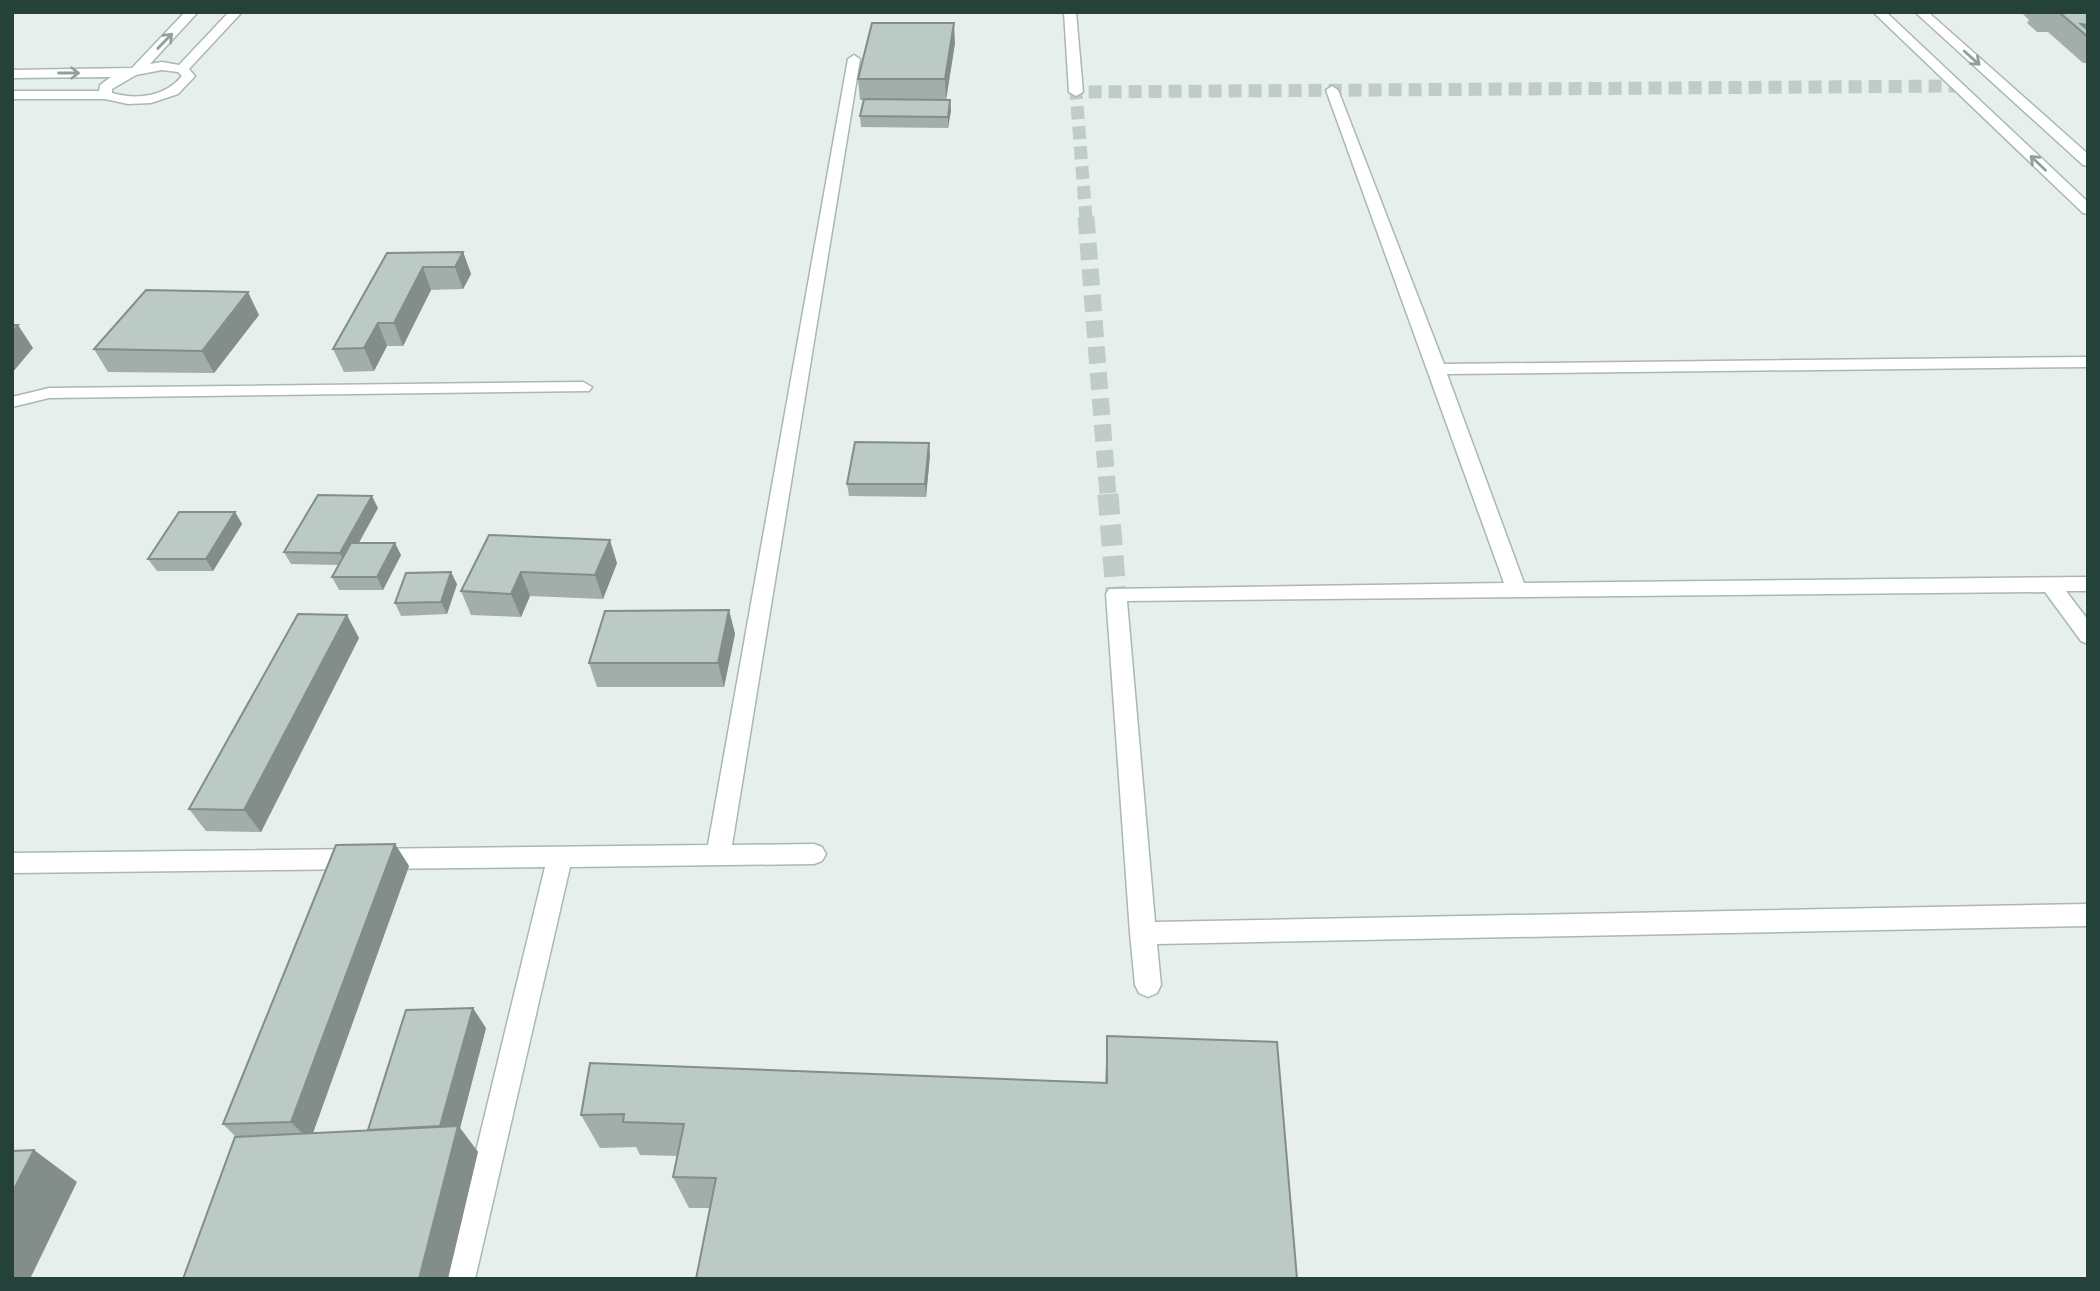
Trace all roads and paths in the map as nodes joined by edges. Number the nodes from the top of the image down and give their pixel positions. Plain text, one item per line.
1 (192, 12) edge
2 (236, 12) edge
3 (1070, 12) edge
4 (1879, 12) edge
5 (1921, 12) edge
6 (854, 59) dead end
7 (182, 69) junction
8 (132, 71) junction
9 (12, 74) edge
10 (1332, 90) dead end
11 (1076, 92) dead end
12 (106, 95) junction
13 (12, 96) edge
14 (2088, 162) edge
15 (2088, 210) edge
16 (2088, 362) edge
17 (1437, 369) junction
18 (583, 387) dead end
19 (12, 402) edge
20 (2050, 584) junction
21 (2088, 584) edge
22 (1517, 590) junction
23 (2088, 636) edge
24 (814, 854) dead end
25 (718, 855) junction
26 (560, 856) junction
27 (12, 863) edge
28 (2088, 915) edge
29 (1143, 933) junction
30 (1148, 985) dead end
31 (460, 1279) edge

8 -> 1 street
2 - 7 street
3 - 11 street
15 -> 4 street
5 -> 14 street
6 - 25 street
7 - 8 street
7 - 12 street
9 -> 8 street
8 - 12 street
10 - 17 street
12 - 13 street
16 - 17 street
17 - 22 street
18 - 19 street
20 - 21 street
20 - 22 street
20 - 23 street
22 - 29 street
24 - 25 street
25 - 26 street
26 - 27 street
26 - 31 street
28 - 29 street
29 - 30 street

